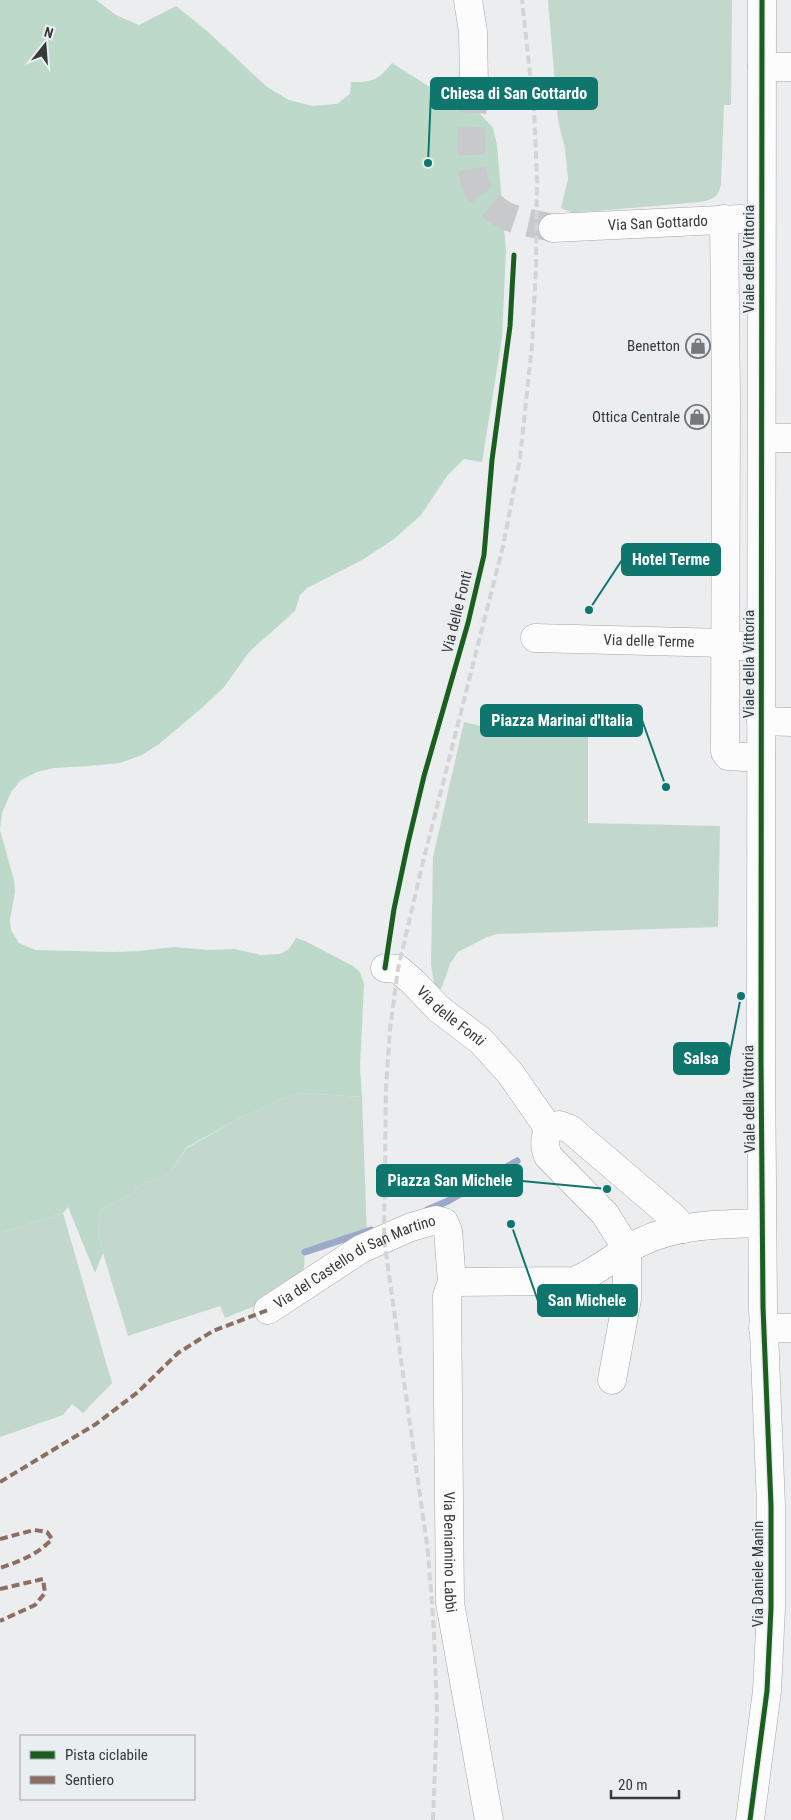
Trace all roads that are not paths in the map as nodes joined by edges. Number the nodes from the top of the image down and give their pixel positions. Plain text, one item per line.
1 (468, 0) edge
2 (762, 0) edge
3 (762, 67) junction
4 (791, 67) edge
5 (474, 85) tunnel mouth
6 (724, 219) junction
7 (762, 219) junction
8 (553, 228) tunnel mouth
9 (762, 438) junction
10 (791, 438) edge
11 (535, 638) dead end
12 (724, 643) junction
13 (762, 647) junction
14 (761, 721) junction
15 (791, 722) edge
16 (761, 758) junction
17 (384, 968) dead end
18 (549, 1129) junction
19 (762, 1223) junction
20 (684, 1229) junction
21 (627, 1249) junction
22 (452, 1282) junction
23 (268, 1310) dead end
24 (764, 1328) junction
25 (791, 1328) edge
26 (612, 1380) dead end
27 (489, 1820) edge
28 (750, 1820) edge

1 - 5 street
2 - 3 street, Viale della Vittoria
3 - 4 street
3 - 7 street, Viale della Vittoria
6 - 7 street, Via San Gottardo
6 - 8 street, Via San Gottardo
6 - 12 street, Viale della Vittoria
7 - 9 street, Viale della Vittoria
9 - 10 street
9 - 13 street, Viale della Vittoria
11 - 12 street, Via delle Terme
12 - 13 street, Via delle Terme
12 - 16 street, Viale della Vittoria
13 - 14 street, Viale della Vittoria
14 - 15 street
14 - 16 street, Viale della Vittoria
16 - 19 street, Viale della Vittoria
17 - 18 street, Via delle Fonti
18 - 20 street
18 - 21 street
19 - 20 street
19 - 24 street, Viale della Vittoria
20 - 21 street
21 - 22 street
21 - 26 street
22 - 23 street, Via del Castello di San Martino
22 - 27 street, Via Beniamino Labbi
24 - 25 street
24 - 28 street, Via Daniele Manin

